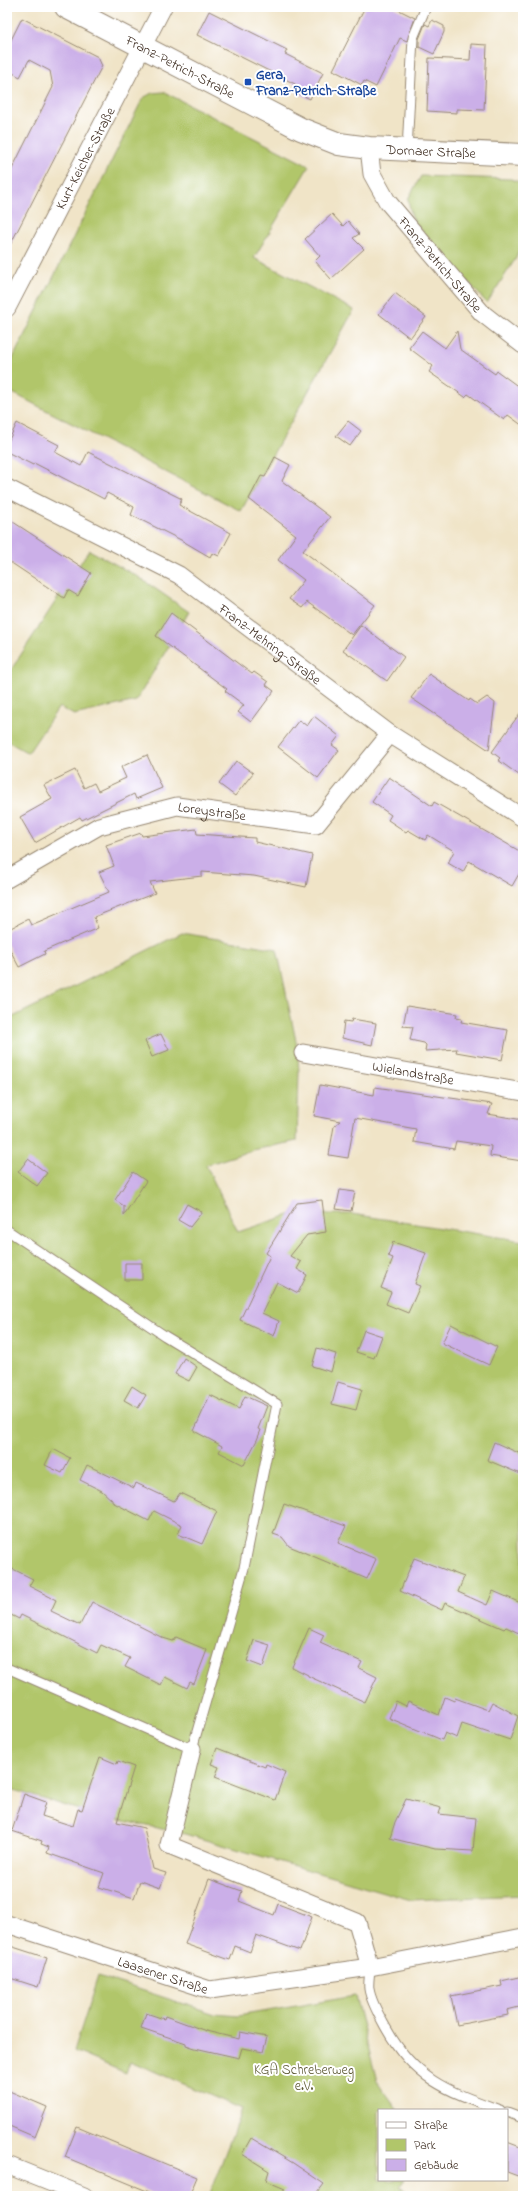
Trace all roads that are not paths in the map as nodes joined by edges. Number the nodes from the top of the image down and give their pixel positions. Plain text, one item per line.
1 (66, 7) edge
2 (163, 7) edge
3 (426, 7) edge
4 (144, 46) junction
5 (338, 144) joint
6 (369, 148) junction
7 (408, 150) junction
8 (523, 155) edge
9 (7, 308) edge
10 (523, 345) edge
11 (7, 488) edge
12 (390, 734) junction
13 (523, 818) edge
14 (7, 879) edge
15 (303, 1053) dead end
16 (523, 1092) edge
17 (7, 1230) edge
18 (7, 1668) edge
19 (192, 1749) junction
20 (7, 1924) edge
21 (523, 1937) edge
22 (370, 1967) junction
23 (498, 2109) edge
24 (508, 2112) edge
25 (523, 2118) edge
26 (7, 2165) edge
27 (84, 2196) edge

1 - 4 street, Franz-Petrich-Straße
2 - 4 street, Kurt-Keicher-Straße
3 - 7 lane
4 - 5 street, Franz-Petrich-Straße
4 - 9 street, Kurt-Keicher-Straße
5 - 6 street, Dornaer Straße
6 - 7 street, Dornaer Straße
6 - 10 street, Franz-Petrich-Straße
7 - 8 street, Dornaer Straße
11 - 12 street, Franz-Mehring-Straße
12 - 13 street, Franz-Mehring-Straße
12 - 14 street, Loreystraße
15 - 16 street, Wielandstraße
17 - 19 lane
18 - 19 lane
19 - 22 street
20 - 22 street, Laasener Straße
21 - 22 street, Laasener Straße
22 - 23 lane
24 - 25 lane
26 - 27 street

